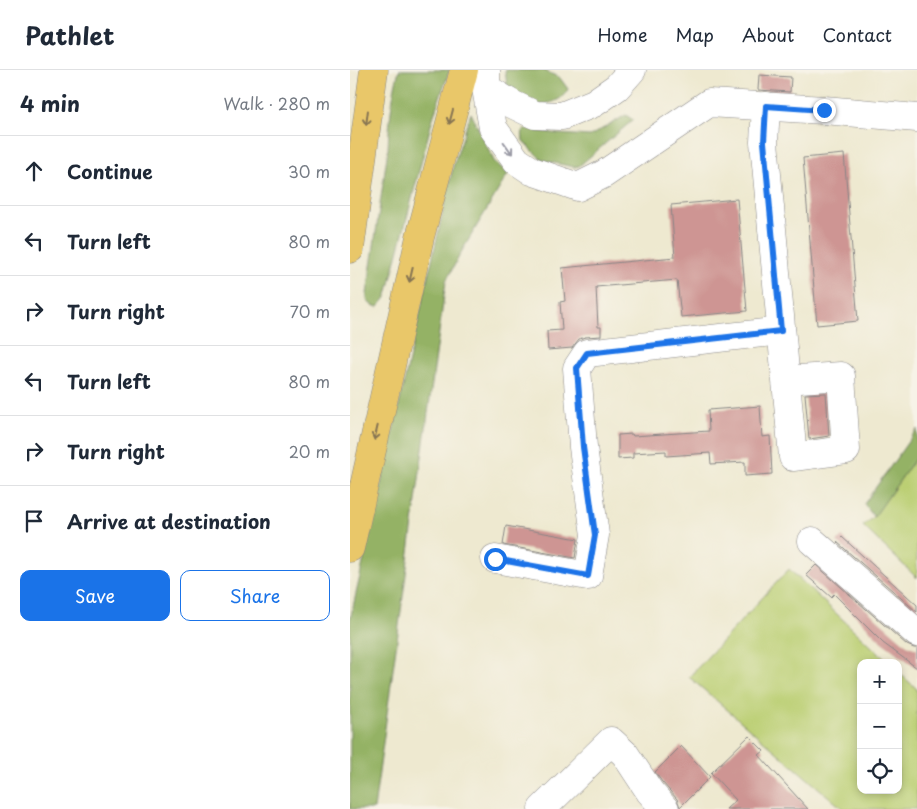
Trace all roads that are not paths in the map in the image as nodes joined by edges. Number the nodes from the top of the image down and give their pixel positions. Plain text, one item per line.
1 (374, 70) edge
2 (464, 70) edge
3 (632, 70) edge
4 (486, 79) edge
5 (766, 106) junction
6 (917, 118) edge
7 (350, 249) edge
8 (781, 331) junction
9 (786, 380) dead end
10 (812, 541) dead end
11 (350, 548) edge
12 (495, 559) dead end
13 (917, 633) edge
14 (542, 809) edge
15 (665, 809) edge

1 -> 7 highway
2 -> 11 highway
3 - 4 street
4 -> 5 street
5 - 6 street
5 - 8 street
8 - 9 street
8 - 12 street
10 - 13 street
14 - 15 street

